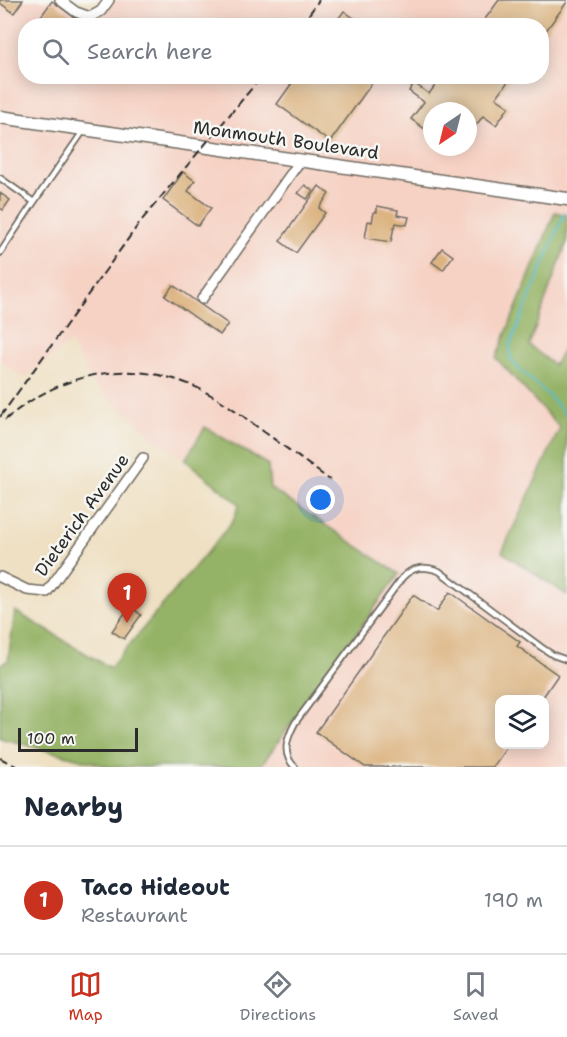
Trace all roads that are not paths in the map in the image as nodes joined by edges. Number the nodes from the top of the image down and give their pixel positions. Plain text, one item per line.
1 (60, 0) edge
2 (109, 0) edge
3 (0, 117) edge
4 (84, 129) junction
5 (300, 161) junction
6 (0, 178) edge
7 (567, 199) edge
8 (34, 202) junction
9 (0, 252) edge
10 (202, 298) dead end
11 (143, 458) dead end
12 (0, 577) edge
13 (567, 660) edge
14 (295, 767) edge

1 - 2 street
3 - 4 street, Monmouth Boulevard
4 - 5 street, Monmouth Boulevard
4 - 8 lane
5 - 7 street, Monmouth Boulevard
5 - 10 street
6 - 8 lane
8 - 9 lane
11 - 12 street, Dieterich Avenue
13 - 14 lane

